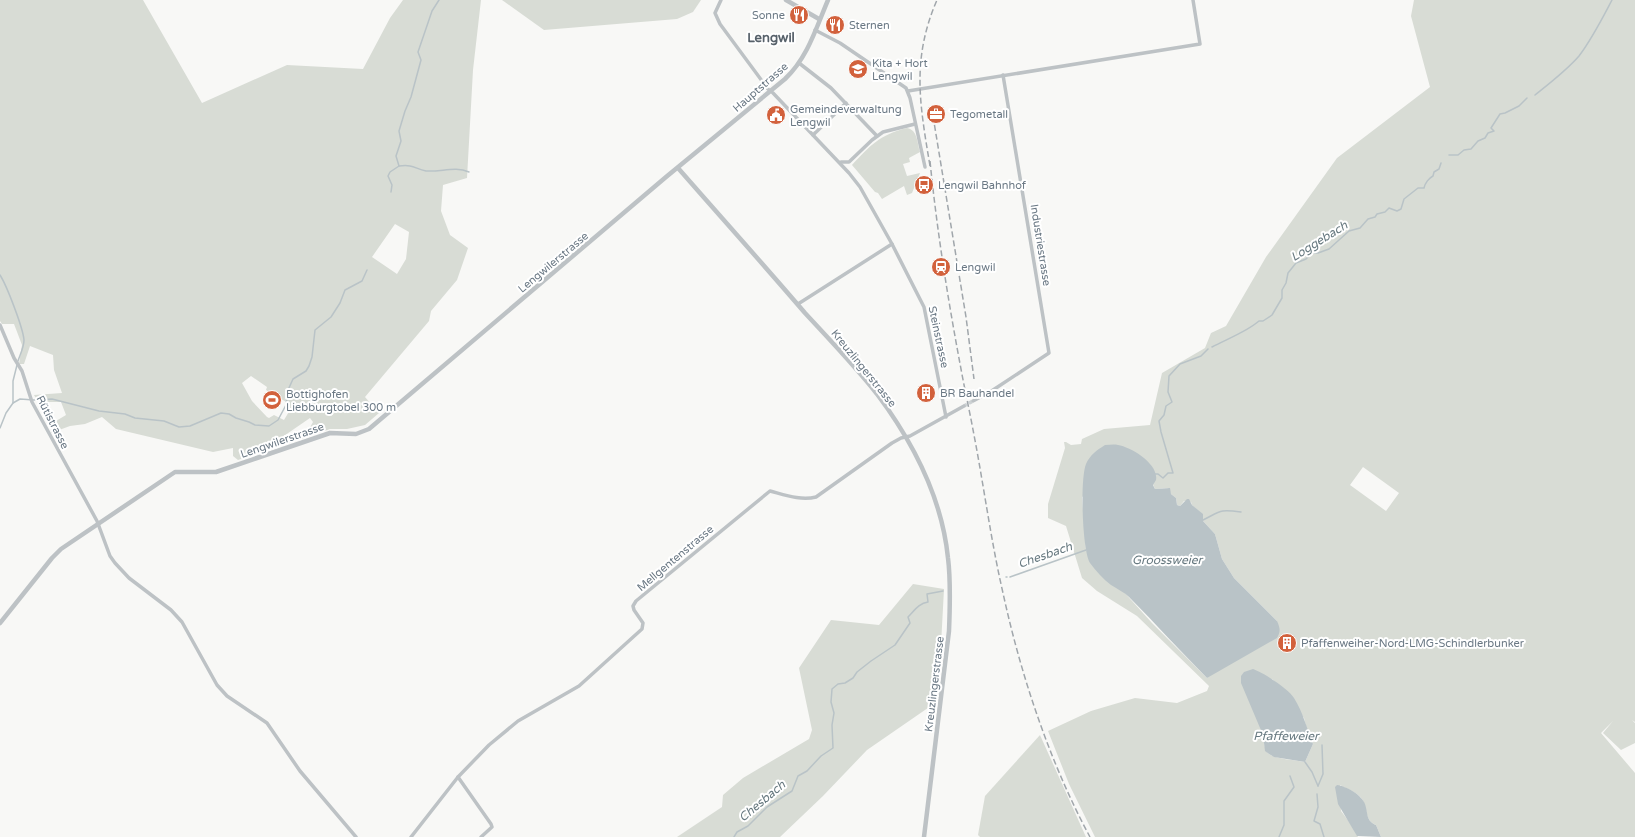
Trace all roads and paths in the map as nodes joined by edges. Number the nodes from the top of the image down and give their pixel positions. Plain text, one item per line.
1 (721, 0) edge
2 (786, 0) edge
3 (828, 0) edge
4 (1192, 0) edge
5 (819, 19) junction
6 (815, 30) junction
7 (799, 63) junction
8 (1003, 75) junction
9 (770, 91) junction
10 (908, 91) junction
11 (846, 103) junction
12 (915, 124) junction
13 (813, 135) junction
14 (877, 136) junction
15 (840, 162) junction
16 (925, 167) dead end
17 (678, 168) junction
18 (892, 244) junction
19 (798, 304) junction
20 (0, 325) edge
21 (973, 401) tunnel mouth
22 (964, 406) tunnel mouth
23 (946, 417) junction
24 (905, 437) junction
25 (98, 523) junction
26 (0, 623) edge
27 (458, 776) junction
28 (356, 837) edge
29 (411, 837) edge
30 (481, 837) edge
31 (924, 837) edge

1 - 9 street, Steinstrasse
2 - 5 street
3 - 5 street, Hauptstrasse
4 - 8 street
5 - 6 street, Hauptstrasse
6 - 7 street, Hauptstrasse
6 - 10 street
7 - 9 street, Hauptstrasse
7 - 11 street
8 - 10 street
8 - 21 street, Industriestrasse
9 - 13 street, Steinstrasse
9 - 17 street, Hauptstrasse
10 - 12 street
11 - 13 street
11 - 14 street
12 - 14 street
12 - 16 street
13 - 15 street, Steinstrasse
14 - 15 street
15 - 18 street, Steinstrasse
17 - 19 street, Kreuzlingerstrasse
17 - 25 street, Lengwilerstrasse
18 - 19 street
18 - 23 street, Steinstrasse
19 - 24 street, Kreuzlingerstrasse
20 - 25 street, Rütistrasse
22 - 23 street
23 - 24 street
24 - 27 street, Mellgentenstrasse
24 - 31 street, Kreuzlingerstrasse
25 - 26 street, Lengwilerstrasse
25 - 28 street, Rütistrasse
27 - 29 street, Mellgentenstrasse
27 - 30 street

